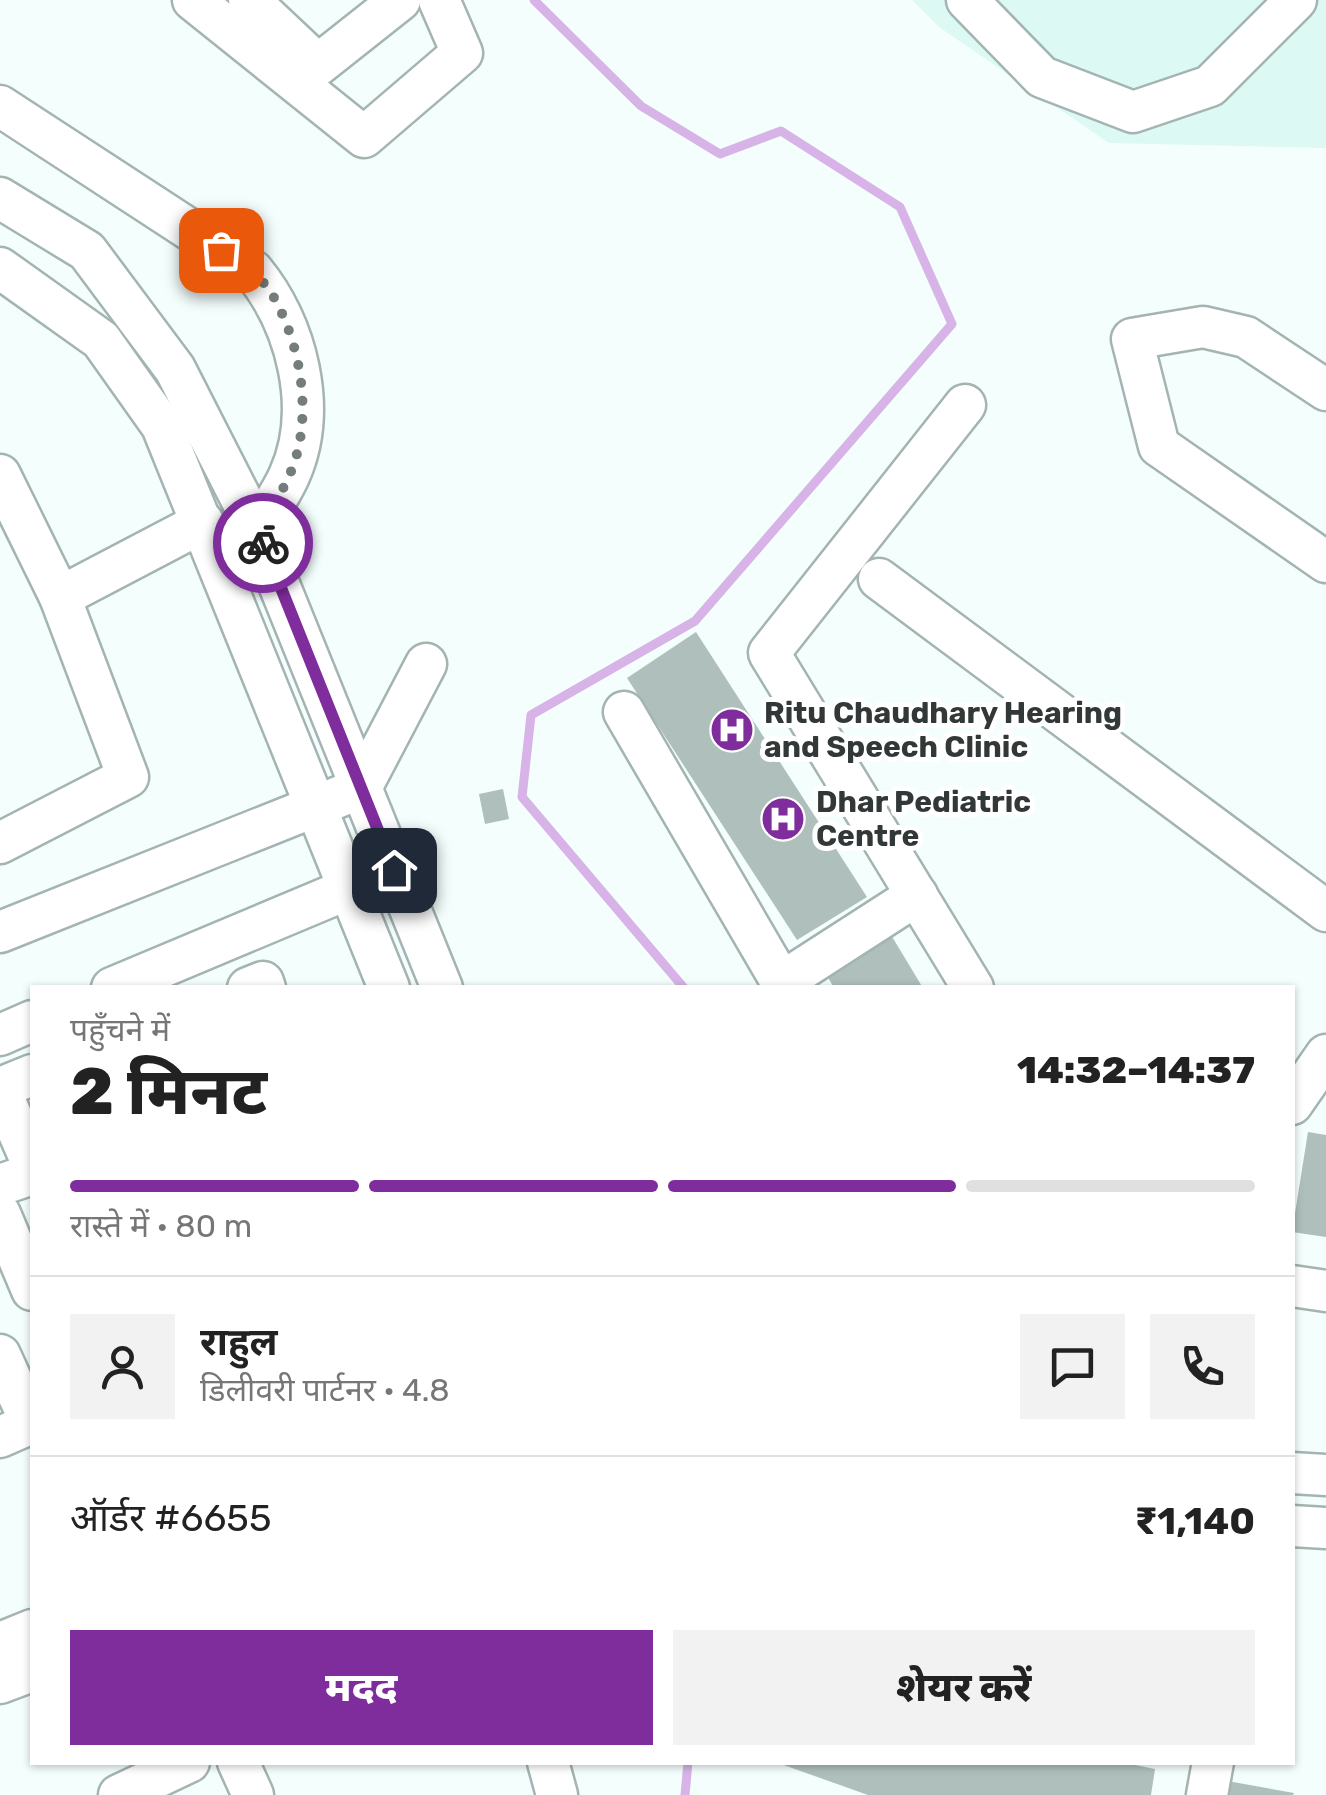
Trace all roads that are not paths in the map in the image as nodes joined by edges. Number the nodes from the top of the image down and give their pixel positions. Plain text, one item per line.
1 (193, 0) edge
2 (249, 0) edge
3 (439, 0) edge
4 (967, 0) edge
5 (1296, 0) edge
6 (377, 7) edge
7 (0, 106) edge
8 (0, 198) edge
9 (0, 268) edge
10 (1326, 390) edge
11 (964, 405) dead end
12 (0, 475) edge
13 (203, 522) junction
14 (257, 530) junction
15 (1326, 562) edge
16 (878, 579) dead end
17 (60, 597) junction
18 (426, 664) dead end
19 (624, 712) dead end
20 (362, 788) junction
21 (316, 806) junction
22 (0, 844) edge
23 (394, 870) junction
24 (350, 888) junction
25 (916, 895) junction
26 (1326, 911) edge
27 (0, 932) edge
28 (119, 985) edge
29 (388, 985) edge
30 (441, 985) edge
31 (784, 985) edge
32 (971, 985) edge
33 (30, 1022) edge
34 (0, 1034) edge
35 (1326, 1056) edge
36 (30, 1076) edge
37 (0, 1089) edge
38 (1295, 1102) edge
39 (1295, 1107) edge
40 (1326, 1114) edge
41 (30, 1158) edge
42 (30, 1175) edge
43 (0, 1185) edge
44 (3, 1230) edge
45 (30, 1286) edge
46 (1295, 1286) edge
47 (1326, 1291) edge
48 (0, 1355) edge
49 (30, 1419) edge
50 (30, 1424) edge
51 (0, 1437) edge
52 (1295, 1473) edge
53 (1326, 1475) edge
54 (1295, 1526) edge
55 (1326, 1528) edge
56 (30, 1631) edge
57 (0, 1643) edge
58 (30, 1672) edge
59 (0, 1683) edge
60 (181, 1765) edge
61 (239, 1765) edge
62 (549, 1765) edge
63 (1213, 1765) edge
64 (119, 1795) edge
65 (253, 1795) edge
66 (557, 1795) edge
67 (1207, 1795) edge

1 - 3 street
2 - 6 street
4 - 5 street
7 - 14 street
8 - 14 street
9 - 13 street
10 - 15 street
11 - 25 street
12 - 17 street
13 - 17 street
13 - 21 street
14 - 20 street
16 - 26 street
17 - 22 street
18 - 20 street
19 - 31 street
20 - 21 street
20 - 23 street
21 - 24 street
21 - 27 street
23 - 24 street
23 - 30 street
24 - 28 street
24 - 29 street
25 - 31 street
25 - 32 street
33 - 34 street
35 - 38 street
36 - 37 street
37 - 41 street
39 - 40 street
42 - 43 street
44 - 45 street
46 - 47 street
48 - 49 street
50 - 51 street
52 - 53 street
54 - 55 street
56 - 57 street
58 - 59 street
60 - 64 street
61 - 65 street
62 - 66 street
63 - 67 street

